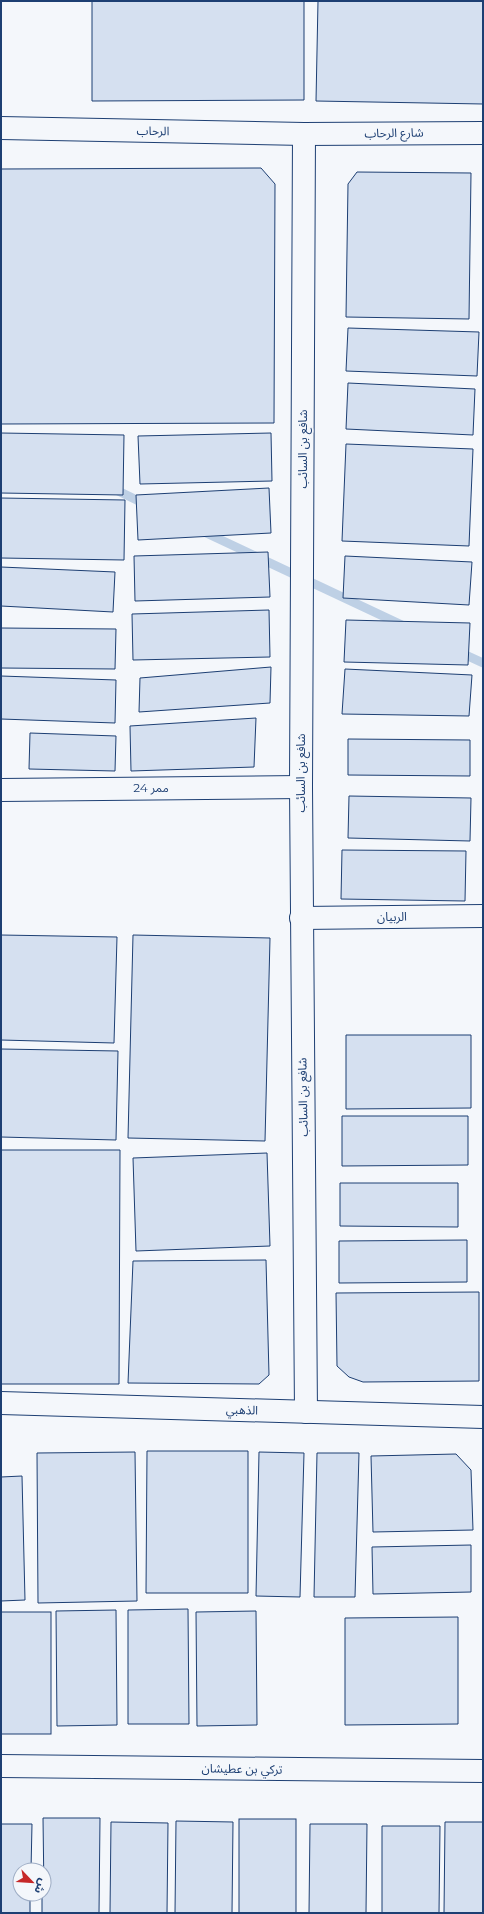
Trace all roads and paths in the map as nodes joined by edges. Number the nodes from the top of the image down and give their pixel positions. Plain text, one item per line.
1 (1, 128) edge
2 (483, 132) edge
3 (304, 134) junction
4 (301, 787) junction
5 (1, 790) edge
6 (483, 916) edge
7 (301, 918) junction
8 (1, 1403) edge
9 (306, 1412) junction
10 (481, 1419) edge
11 (1, 1766) edge
12 (483, 1771) edge

1 - 3 street, الرحاب
2 - 3 street, شارع الرحاب
3 - 4 street, شافع بن السائب
4 - 5 street, ممر 24
4 - 7 street, شافع بن السائب
6 - 7 street, الربيان
7 - 9 street, شافع بن السائب
8 - 9 street, الذهبي
9 - 10 street, الذهبي
11 - 12 street, تركي بن عطيشان

